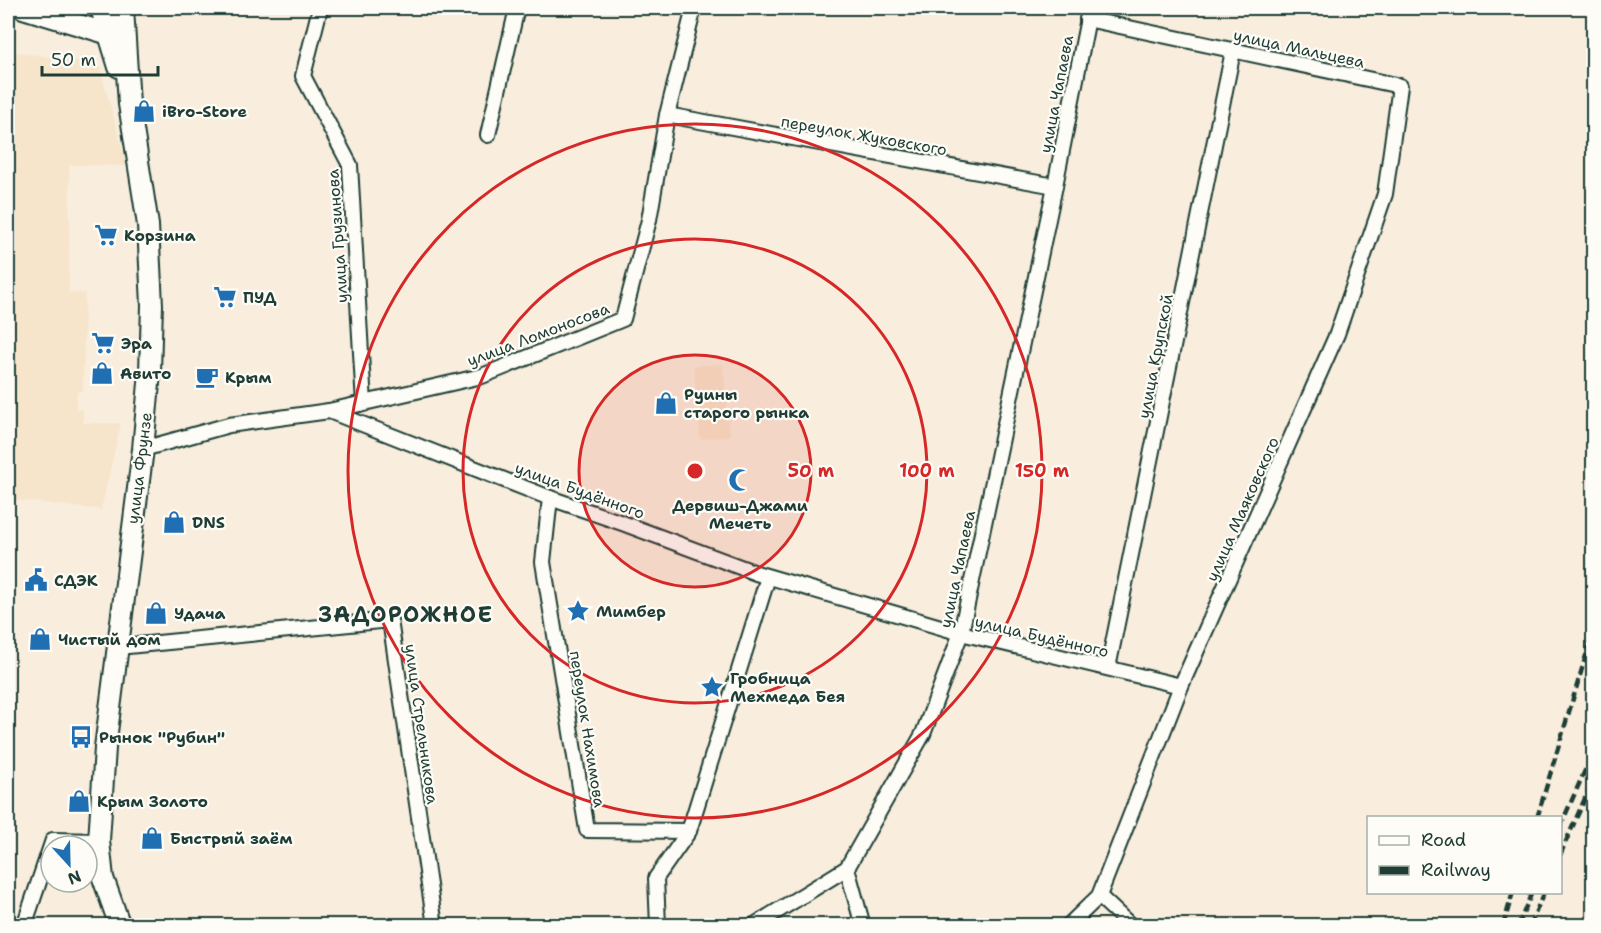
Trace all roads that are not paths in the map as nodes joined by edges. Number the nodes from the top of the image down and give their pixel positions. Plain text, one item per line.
1 (23, 8) edge
2 (101, 8) edge
3 (123, 8) edge
4 (320, 8) edge
5 (517, 8) edge
6 (694, 8) edge
7 (1088, 14) edge
8 (109, 34) junction
9 (1233, 51) junction
10 (1400, 86) joint
11 (129, 104) junction
12 (667, 115) junction
13 (488, 135) dead end
14 (1055, 186) junction
15 (364, 404) junction
16 (329, 411) junction
17 (143, 449) junction
18 (550, 498) junction
19 (768, 576) junction
20 (961, 633) junction
21 (118, 647) junction
22 (1108, 668) junction
23 (1181, 686) junction
24 (689, 831) junction
25 (99, 841) joint
26 (847, 868) junction
27 (39, 882) edge
28 (1099, 897) junction
29 (24, 926) edge
30 (120, 926) edge
31 (435, 926) edge
32 (658, 926) edge
33 (753, 926) edge
34 (863, 926) edge
35 (1068, 926) edge
36 (1131, 926) edge

1 - 8 main road
2 - 8 main road
3 - 11 main road, улица Фрунзе
4 - 15 street, улица Грузинова
5 - 13 street
6 - 12 street, улица Ломоносова
7 - 9 street, улица Мальцева
7 - 14 street, улица Чапаева
8 - 11 main road
9 - 10 street, улица Мальцева
9 - 22 street, улица Крупской
10 - 23 street, улица Маяковского
11 - 17 main road, улица Фрунзе
12 - 14 street, переулок Жуковского
12 - 15 street, улица Ломоносова
14 - 20 street, улица Чапаева
15 - 16 street, улица Ломоносова
16 - 17 street, улица Будённого
16 - 18 street, улица Будённого
17 - 21 main road, улица Фрунзе
18 - 19 street, улица Будённого
18 - 24 street, переулок Нахимова
19 - 20 street, улица Будённого
19 - 24 street
20 - 22 street, улица Будённого
20 - 26 street, улица Чапаева
21 - 25 main road, улица Фрунзе
21 - 31 street, улица Стрельникова
22 - 23 street, улица Будённого
23 - 28 street, улица Маяковского
24 - 32 street
25 - 30 main road, улица Фрунзе
26 - 33 street, улица Чапаева
26 - 34 street
27 - 29 street
28 - 35 street, улица Маяковского
28 - 36 street

